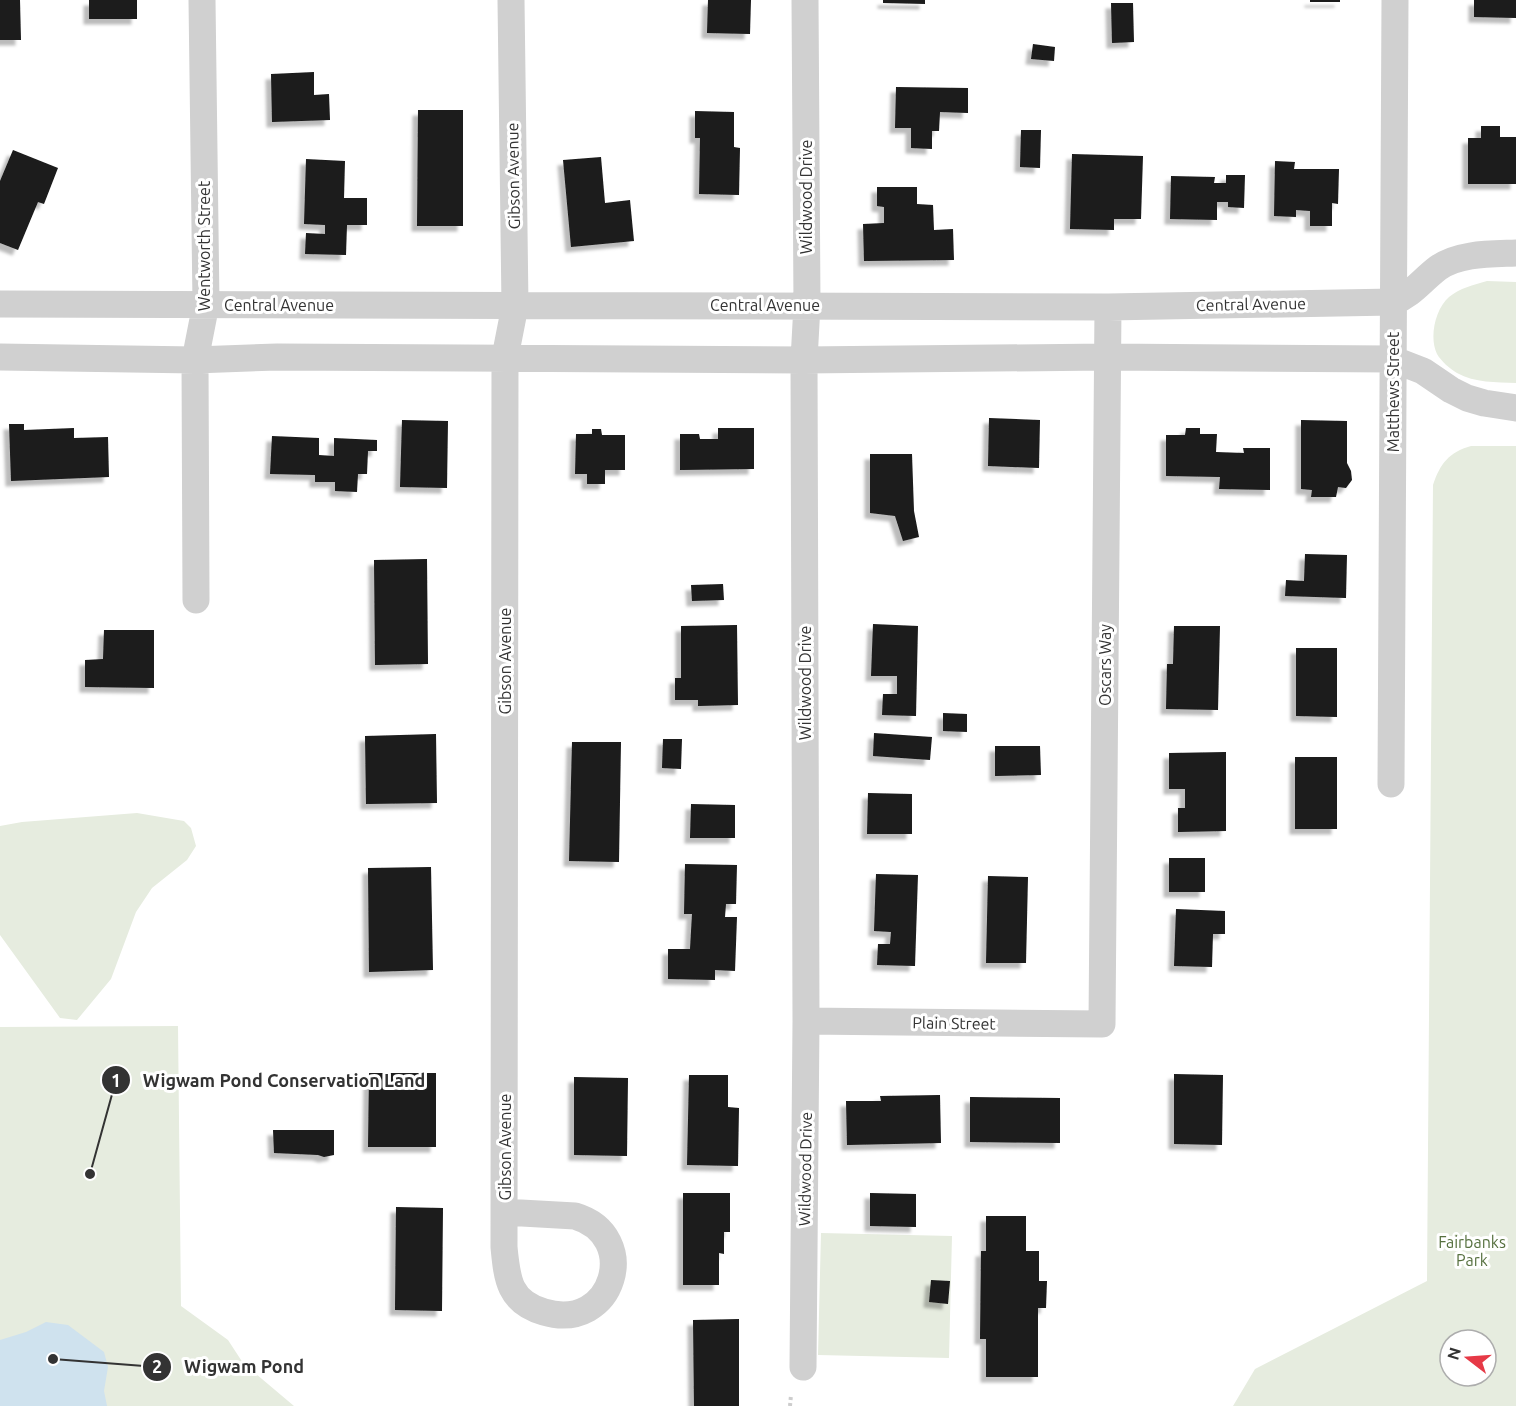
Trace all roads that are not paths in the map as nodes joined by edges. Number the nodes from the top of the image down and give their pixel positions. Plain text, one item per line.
1 (202, 0) edge
2 (511, 0) edge
3 (805, 0) edge
4 (1395, 0) edge
5 (1516, 253) edge
6 (1393, 302) junction
7 (0, 304) edge
8 (206, 304) junction
9 (807, 305) junction
10 (515, 306) junction
11 (1108, 307) junction
12 (0, 357) edge
13 (505, 357) junction
14 (1106, 357) junction
15 (1392, 359) junction
16 (195, 360) junction
17 (804, 360) junction
18 (1516, 408) edge
19 (196, 600) dead end
20 (1391, 784) dead end
21 (806, 1021) junction
22 (1102, 1024) joint
23 (505, 1212) junction
24 (803, 1366) dead end

1 - 8 street, Wentworth Street
2 - 10 street, Gibson Avenue
3 - 9 street, Wildwood Drive
4 - 6 street, Matthews Street
5 - 6 street, Central Avenue
6 - 11 street, Central Avenue
6 - 15 street, Matthews Street
7 - 8 street, Central Avenue
8 - 10 street, Central Avenue
8 - 16 street, Wentworth Street
9 - 10 street, Central Avenue
9 - 11 street, Central Avenue
9 - 17 street, Wildwood Drive
10 - 13 street, Gibson Avenue
11 - 14 street, Oscars Way
12 - 16 street
13 - 16 street
13 - 17 street
13 - 23 street, Gibson Avenue
14 - 15 street
14 - 17 street
14 - 22 street, Oscars Way
15 - 18 street
15 - 20 street, Matthews Street
16 - 19 street, Wentworth Street
17 - 21 street, Wildwood Drive
21 - 22 street, Plain Street
21 - 24 street, Wildwood Drive
23 - 23 street, Gibson Avenue

